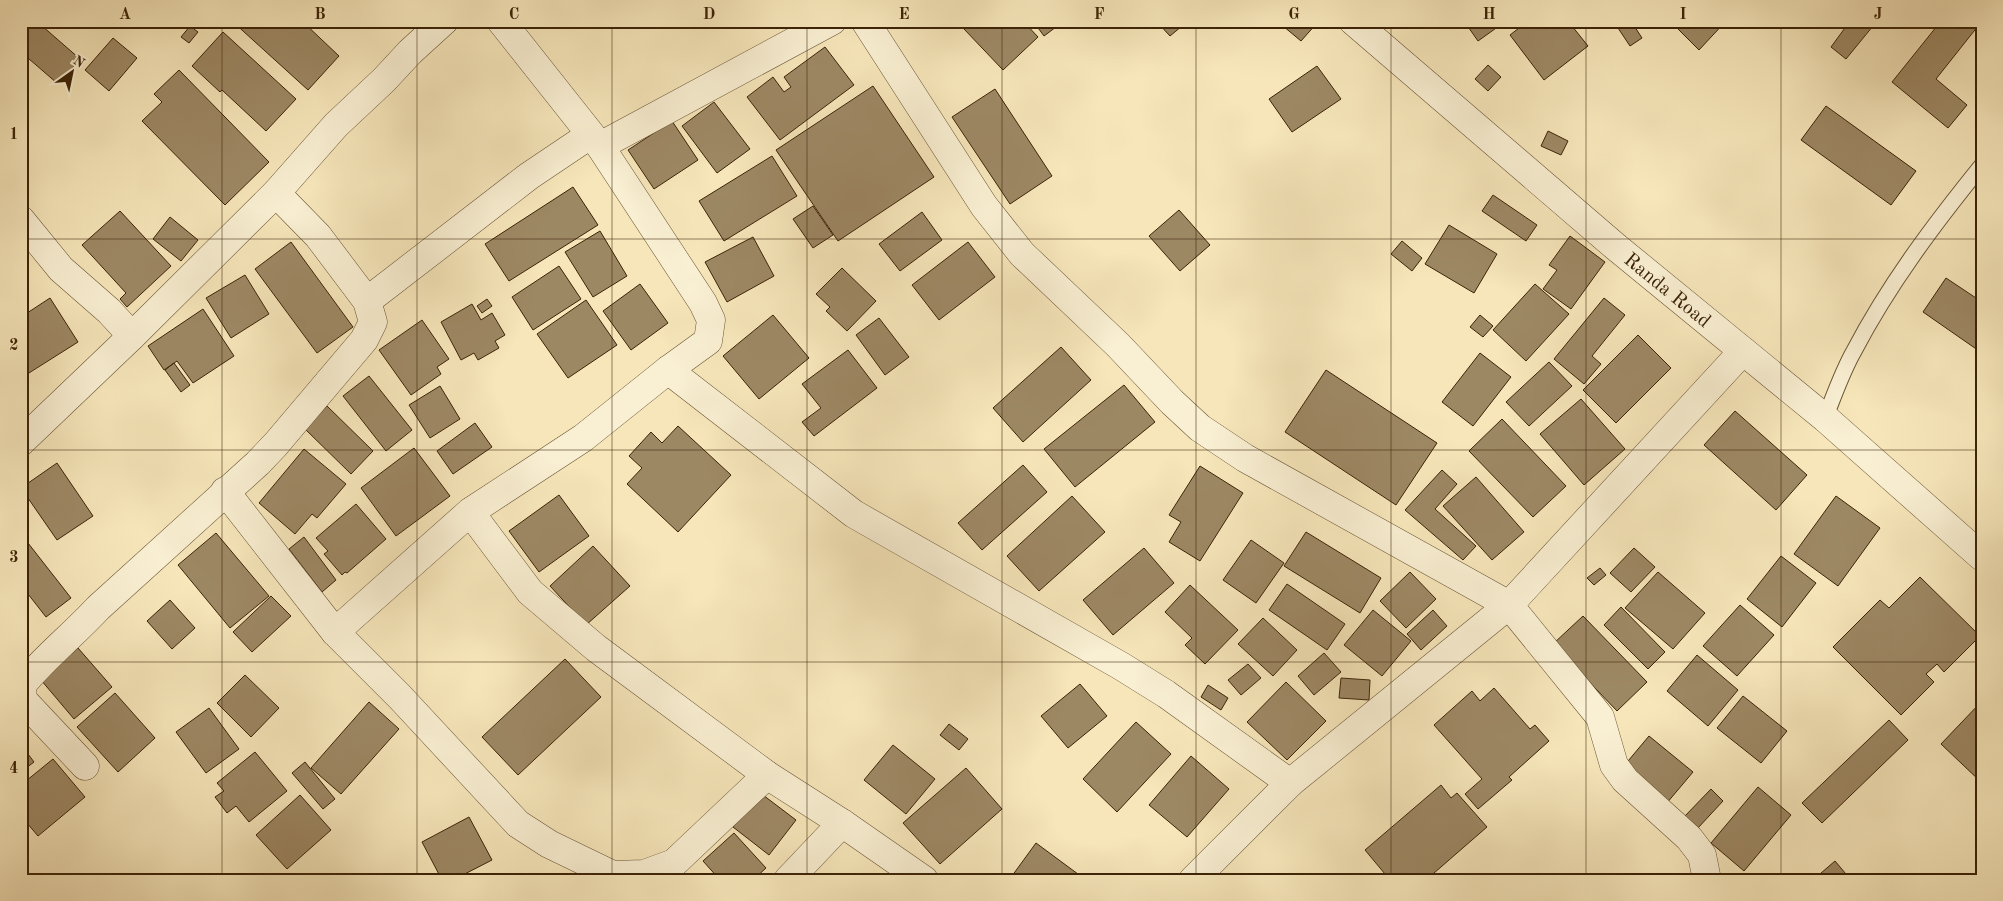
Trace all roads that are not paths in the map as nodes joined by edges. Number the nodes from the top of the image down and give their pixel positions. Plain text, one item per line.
1 (444, 21) edge
2 (501, 21) edge
3 (832, 21) edge
4 (865, 21) edge
5 (1353, 21) edge
6 (595, 141) junction
7 (1982, 165) edge
8 (276, 194) junction
9 (21, 220) edge
10 (367, 301) junction
11 (132, 336) junction
12 (1743, 351) junction
13 (668, 370) junction
14 (1825, 418) junction
15 (21, 442) edge
16 (225, 491) junction
17 (470, 512) junction
18 (1982, 557) edge
19 (1509, 605) junction
20 (335, 632) junction
21 (85, 766) dead end
22 (767, 775) junction
23 (1290, 783) junction
24 (842, 823) junction
25 (788, 880) edge
26 (924, 880) edge
27 (1193, 880) edge
28 (1707, 880) edge

1 - 8 street
2 - 6 street
3 - 6 street
4 - 19 street
5 - 12 street, Randa Road
6 - 10 street
6 - 13 street
7 - 14 lane
8 - 10 street
8 - 11 street
9 - 11 street
10 - 16 street
11 - 15 street
12 - 14 street, Randa Road
12 - 19 street
13 - 17 street
13 - 23 street
14 - 18 street, Randa Road
16 - 20 street
16 - 21 street
17 - 20 street
17 - 22 street
19 - 23 street
19 - 28 street
20 - 22 street
22 - 24 street
23 - 27 street
24 - 25 street
24 - 26 street

